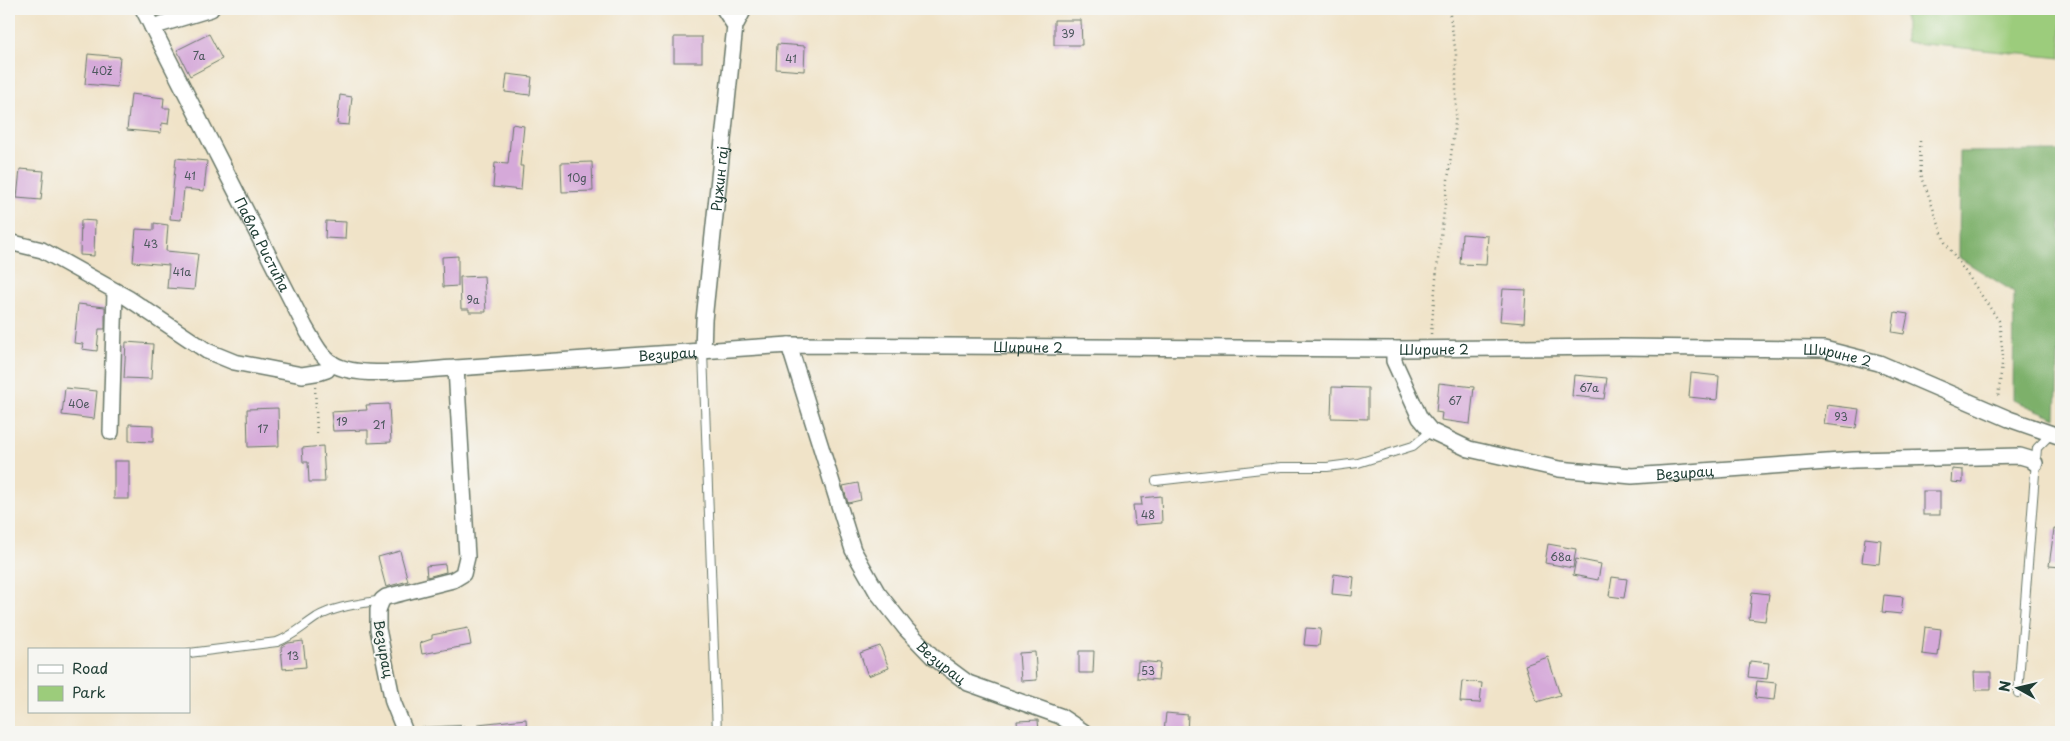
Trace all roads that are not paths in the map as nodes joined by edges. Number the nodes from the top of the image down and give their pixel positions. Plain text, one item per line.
1 (143, 9) edge
2 (211, 9) edge
3 (724, 9) edge
4 (744, 9) edge
5 (735, 26) junction
6 (152, 27) junction
7 (9, 242) edge
8 (115, 291) junction
9 (788, 345) junction
10 (1394, 349) junction
11 (703, 352) junction
12 (332, 364) junction
13 (456, 368) junction
14 (1431, 430) junction
15 (111, 432) dead end
16 (2056, 435) edge
17 (2035, 463) junction
18 (1156, 481) dead end
19 (382, 600) junction
20 (190, 653) edge
21 (2018, 693) dead end
22 (405, 732) edge
23 (421, 732) edge
24 (469, 732) edge
25 (717, 732) edge
26 (1084, 732) edge

1 - 6 street, Павла Ристића
2 - 6 street
3 - 5 street
4 - 5 street, Ружин гај
5 - 11 street, Ружин гај
6 - 12 street, Павла Ристића
7 - 8 street
8 - 12 street
8 - 15 street
9 - 10 street, Ширине 2
9 - 11 street, Везирац
9 - 26 street, Везирац
10 - 14 street, Везирац
10 - 16 street, Ширине 2
11 - 13 street, Везирац
11 - 25 lane
12 - 13 street
13 - 19 street, Везирац
14 - 17 street, Везирац
14 - 18 lane
16 - 17 lane
17 - 21 lane
19 - 20 lane
19 - 22 street, Везирац
23 - 24 lane

